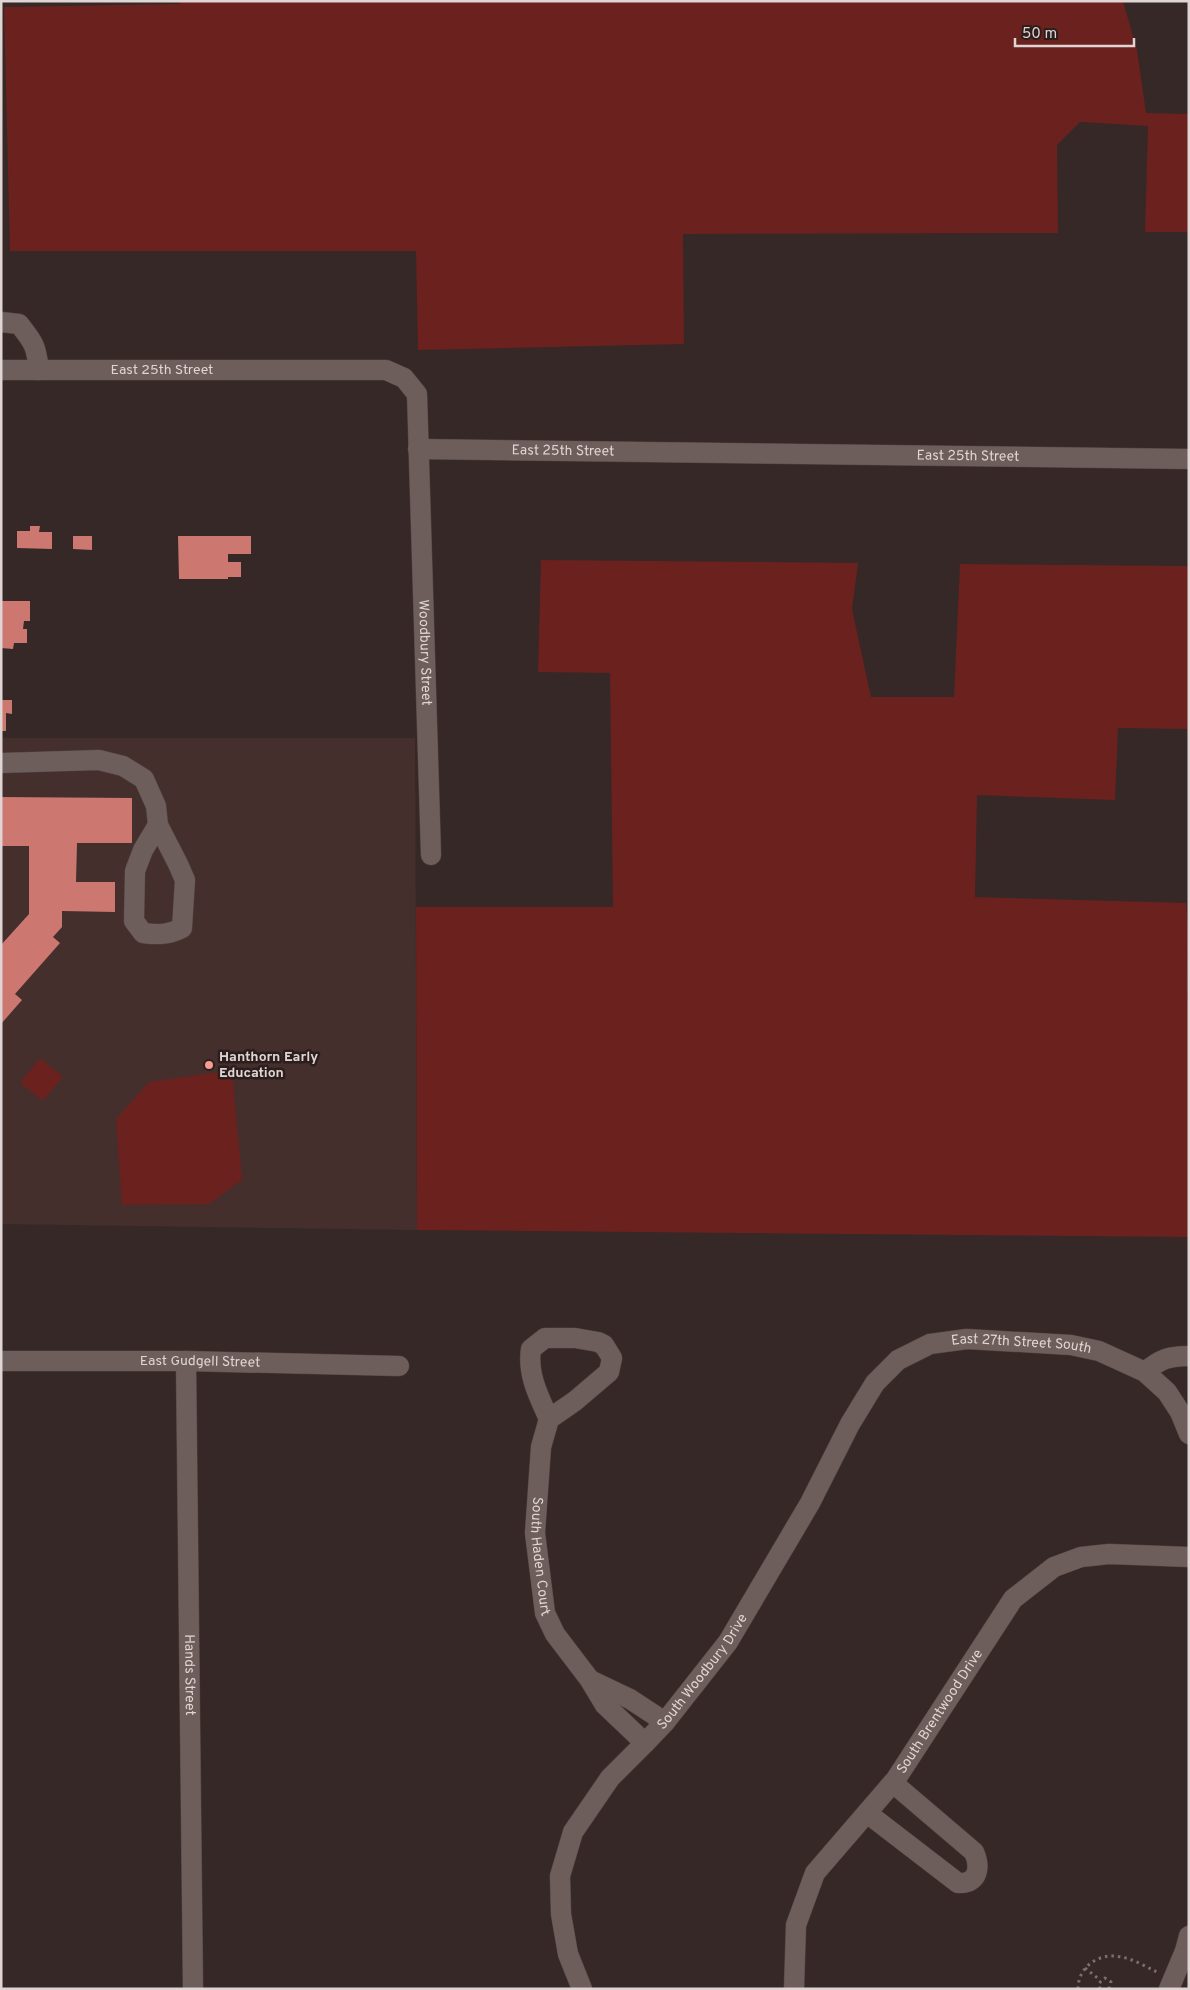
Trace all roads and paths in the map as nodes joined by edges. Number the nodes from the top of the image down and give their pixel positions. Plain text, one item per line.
1 (1, 322) edge
2 (1, 370) edge
3 (39, 370) junction
4 (418, 449) junction
5 (1189, 458) edge
6 (1, 763) edge
7 (158, 825) junction
8 (431, 855) dead end
9 (1189, 1356) edge
10 (898, 1360) joint
11 (1, 1361) edge
12 (186, 1361) junction
13 (399, 1366) dead end
14 (1145, 1372) junction
15 (1184, 1406) edge
16 (549, 1419) junction
17 (1189, 1434) edge
18 (1189, 1557) edge
19 (590, 1680) junction
20 (664, 1722) junction
21 (645, 1744) junction
22 (893, 1783) junction
23 (867, 1813) junction
24 (1189, 1936) edge
25 (1085, 1968) junction
26 (1100, 1980) junction
27 (1163, 1981) edge
28 (578, 1985) edge
29 (193, 1989) edge
30 (794, 1989) edge
31 (1078, 1989) edge
32 (1100, 1989) edge
33 (1110, 1989) edge

1 - 3 street
2 - 3 street, East 25th Street
3 - 4 street, East 25th Street
4 - 5 street, East 25th Street
4 - 8 street, Woodbury Street
6 - 7 street
7 - 7 street
9 - 14 street
10 - 14 street, East 27th Street South
10 - 20 street, South Woodbury Drive
11 - 12 street, East Gudgell Street
12 - 13 street, East Gudgell Street
12 - 29 street, Hands Street
14 - 15 street, East 27th Street South
15 - 17 street, East 27th Street South
16 - 16 street
16 - 19 street, South Haden Court
18 - 22 street, South Brentwood Drive
19 - 20 street, South Haden Court
19 - 21 street, South Haden Court
20 - 21 street, South Woodbury Drive
21 - 28 street, South Woodbury Drive
22 - 23 street, South Brentwood Drive
22 - 23 street
23 - 30 street, South Brentwood Drive
24 - 27 street
25 - 26 path
25 - 27 path
25 - 31 path
26 - 32 path
26 - 33 path

